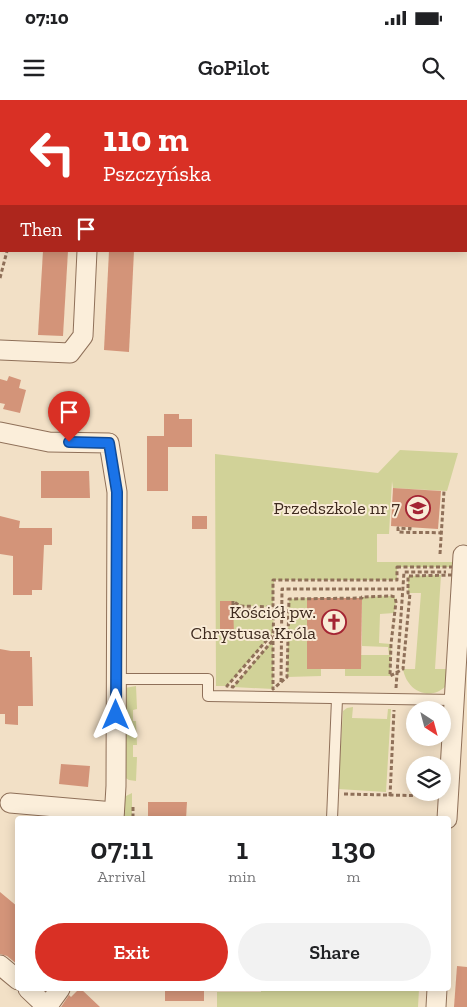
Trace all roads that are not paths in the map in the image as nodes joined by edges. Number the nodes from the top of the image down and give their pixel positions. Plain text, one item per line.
1 (86, 252) edge
2 (0, 350) edge
3 (0, 432) edge
4 (460, 566) road end
5 (116, 679) junction
6 (337, 699) junction
7 (454, 700) junction
8 (10, 804) dead end
9 (114, 816) edge
10 (332, 816) edge
11 (447, 816) edge
12 (0, 965) edge
13 (15, 978) edge
14 (30, 991) edge
15 (59, 991) edge
16 (437, 991) edge
17 (47, 1007) edge
18 (436, 1007) edge

1 - 2 street
3 - 5 street
4 - 7 street
5 - 6 lane
5 - 9 street
6 - 7 lane
6 - 10 lane
7 - 11 street
8 - 9 street
12 - 13 street
14 - 17 street
15 - 17 street
16 - 18 street

